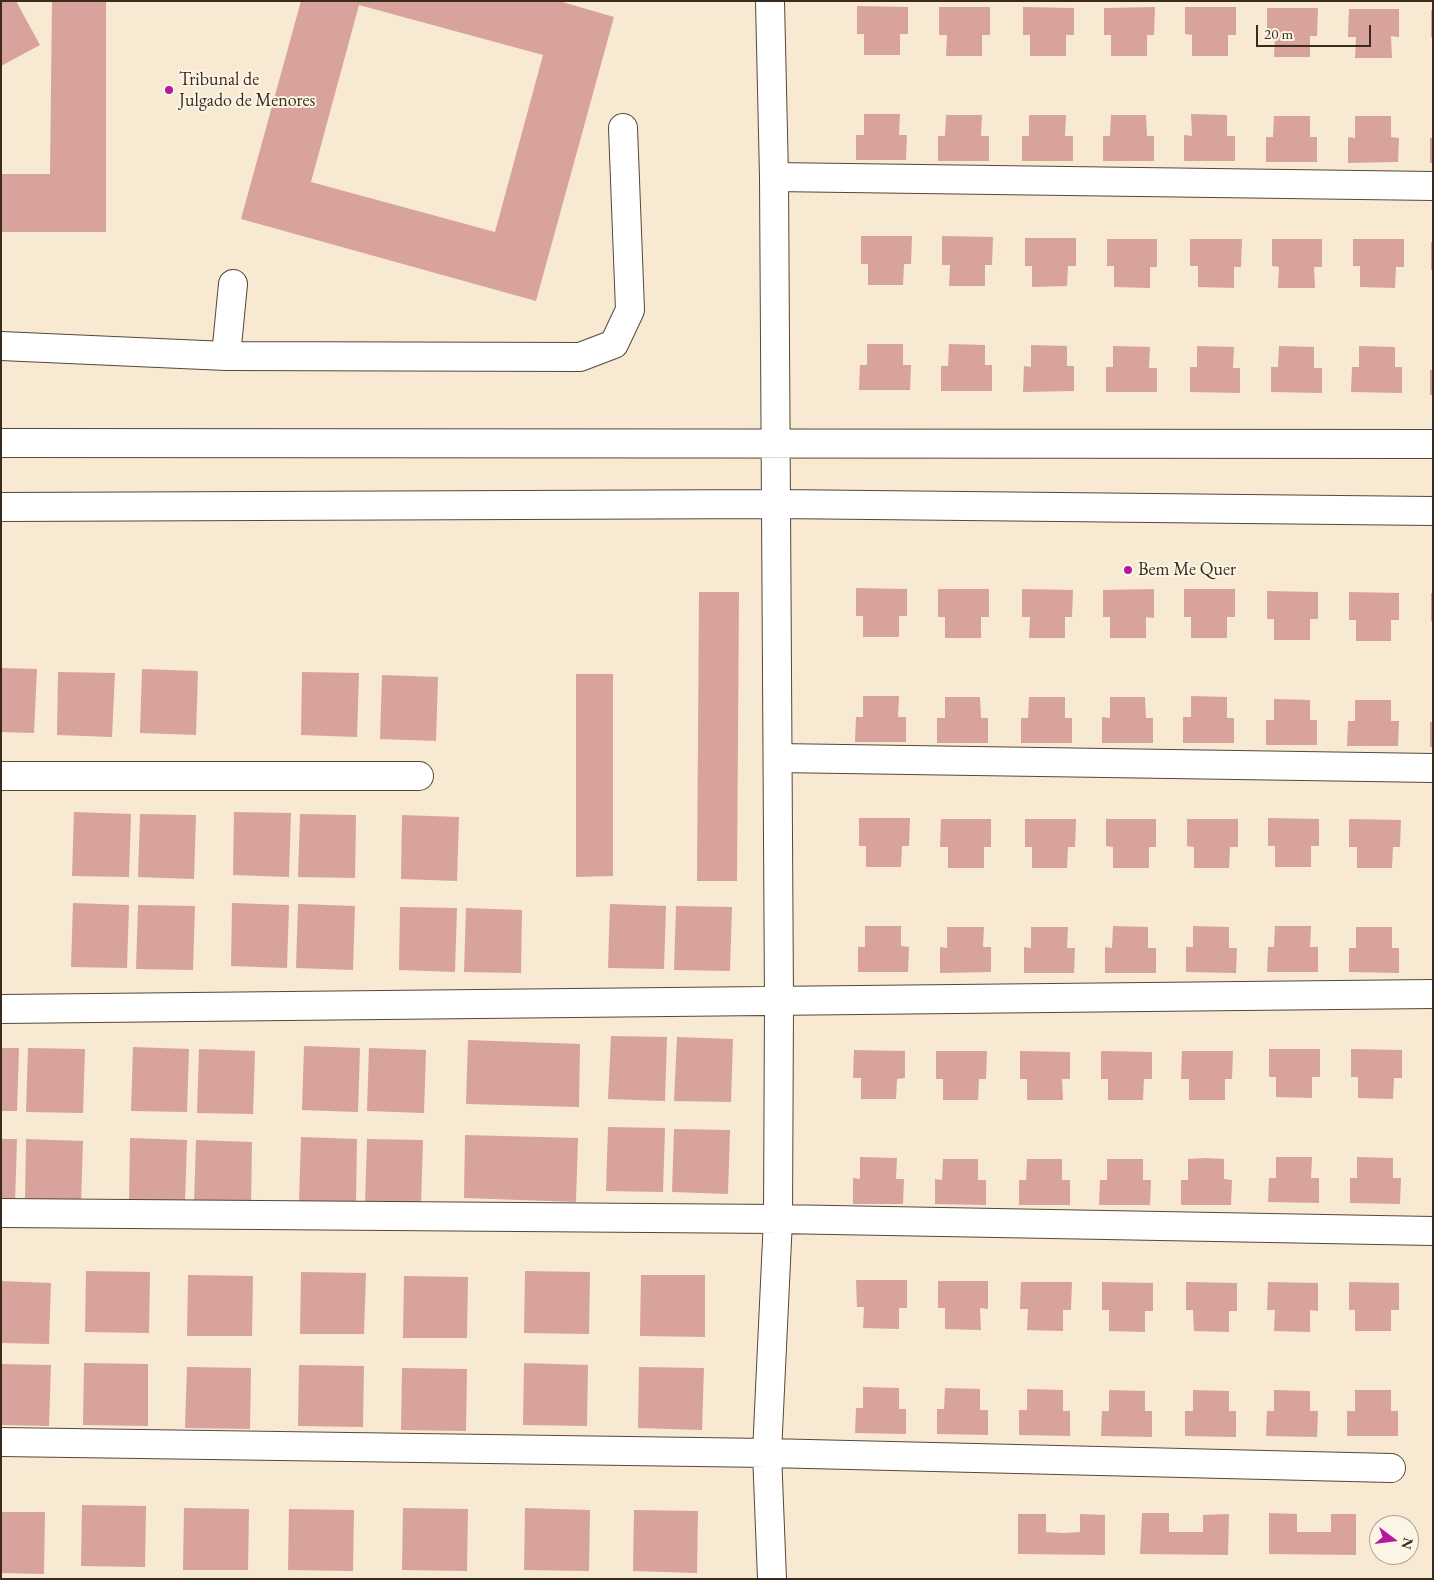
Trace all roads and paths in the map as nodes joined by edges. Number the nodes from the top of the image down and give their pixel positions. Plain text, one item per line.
1 (770, 1) edge
2 (623, 128) dead end
3 (774, 177) junction
4 (1433, 186) edge
5 (233, 284) dead end
6 (1, 346) edge
7 (226, 356) junction
8 (1, 443) edge
9 (776, 444) junction
10 (1433, 444) edge
11 (776, 504) junction
12 (1, 507) edge
13 (1433, 511) edge
14 (778, 758) junction
15 (1433, 768) edge
16 (1, 776) edge
17 (419, 776) dead end
18 (1433, 994) edge
19 (779, 1002) junction
20 (1, 1009) edge
21 (1, 1213) edge
22 (778, 1219) junction
23 (1433, 1231) edge
24 (1, 1442) edge
25 (767, 1453) junction
26 (1391, 1468) dead end
27 (772, 1579) edge

1 - 3 street
2 - 7 street
3 - 4 street
3 - 9 street
5 - 7 street
6 - 7 street
8 - 9 street
9 - 10 street
9 - 11 street
11 - 12 street
11 - 13 street
11 - 14 street
14 - 15 street
14 - 19 street
16 - 17 street
18 - 19 street
19 - 20 street
19 - 22 street
21 - 22 street
22 - 23 street
22 - 25 street
24 - 25 street
25 - 26 street
25 - 27 street

